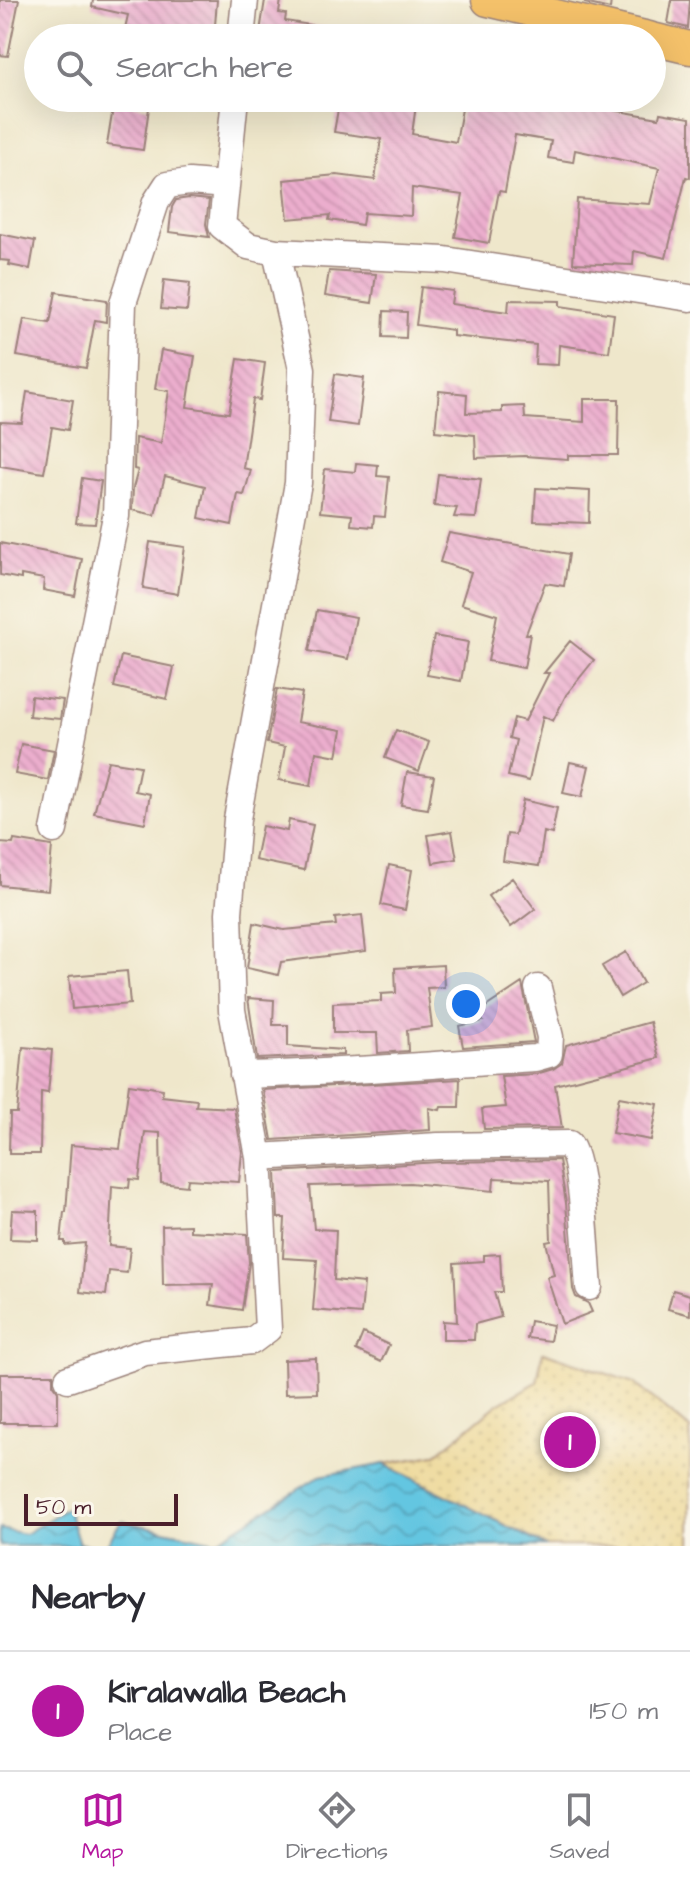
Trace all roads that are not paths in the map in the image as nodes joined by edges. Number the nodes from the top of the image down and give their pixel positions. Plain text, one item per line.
1 (245, 0) edge
2 (488, 0) edge
3 (242, 24) edge
4 (590, 24) edge
5 (666, 42) edge
6 (690, 48) edge
7 (234, 112) edge
8 (226, 185) junction
9 (276, 252) junction
10 (690, 298) edge
11 (54, 830) dead end
12 (538, 988) dead end
13 (243, 1075) junction
14 (259, 1157) junction
15 (589, 1287) dead end
16 (68, 1379) dead end

1 - 3 street
2 - 4 main road
5 - 6 main road
7 - 8 street
8 - 9 street
8 - 11 street
9 - 10 street
9 - 13 street
12 - 13 street
13 - 14 street
14 - 15 street
14 - 16 street

